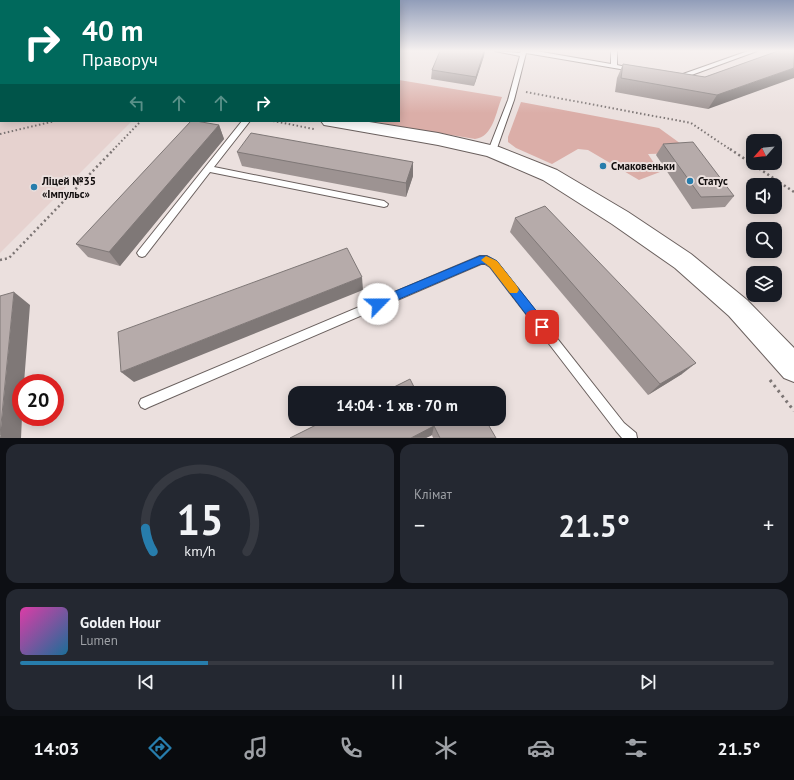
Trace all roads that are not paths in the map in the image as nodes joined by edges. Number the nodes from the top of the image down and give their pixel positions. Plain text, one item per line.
1 (519, 71) edge
2 (697, 71) edge
3 (672, 76) edge
4 (245, 122) edge
5 (325, 125) edge
6 (492, 151) junction
7 (209, 169) junction
8 (384, 204) dead end
9 (142, 253) dead end
10 (794, 368) edge
11 (145, 403) dead end
12 (631, 438) edge

1 - 6 lane
2 - 3 lane
4 - 7 lane
5 - 6 street
6 - 10 street
7 - 8 lane
7 - 9 lane
11 - 12 lane

